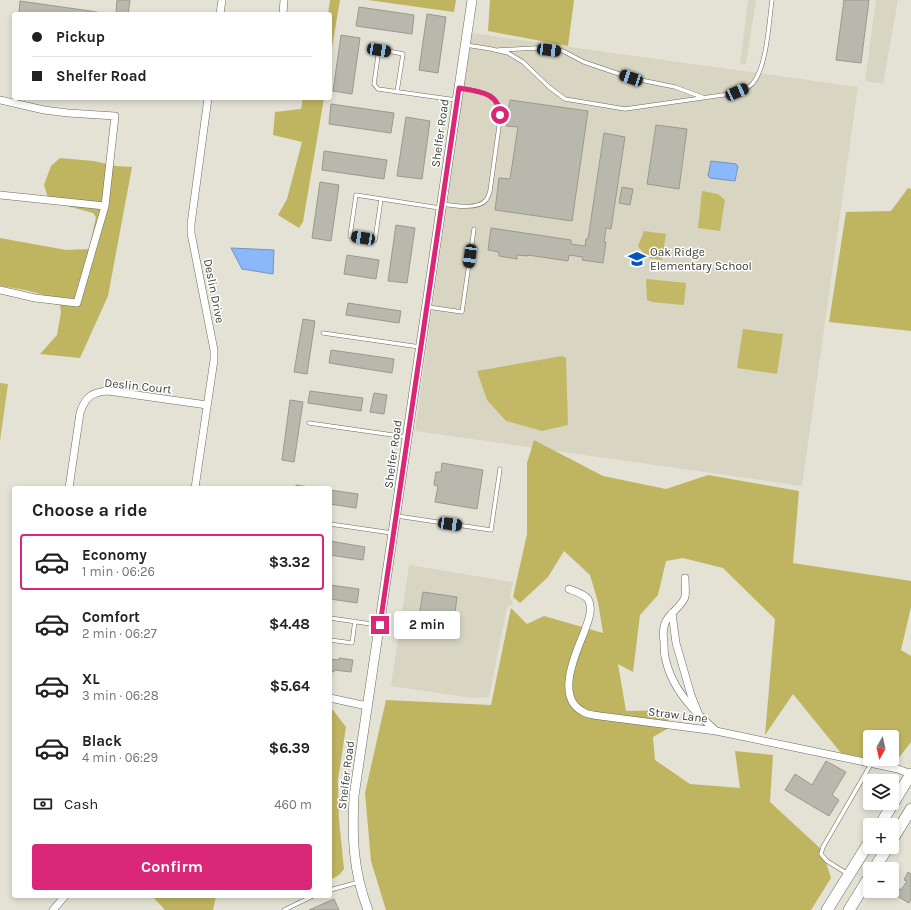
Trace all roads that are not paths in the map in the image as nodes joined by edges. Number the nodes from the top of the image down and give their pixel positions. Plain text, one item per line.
1 (222, 0) edge
2 (284, 0) edge
3 (472, 0) edge
4 (772, 0) edge
5 (220, 12) edge
6 (282, 12) edge
7 (465, 45) junction
8 (493, 50) junction
9 (459, 88) junction
10 (397, 92) junction
11 (703, 97) junction
12 (0, 100) edge
13 (208, 100) edge
14 (457, 100) junction
15 (0, 195) edge
16 (381, 199) junction
17 (105, 206) junction
18 (441, 206) junction
19 (474, 229) dead end
20 (0, 290) edge
21 (426, 307) junction
22 (323, 333) dead end
23 (421, 347) junction
24 (207, 406) junction
25 (309, 423) dead end
26 (407, 437) junction
27 (500, 469) dead end
28 (69, 486) edge
29 (195, 486) edge
30 (396, 516) junction
31 (332, 524) edge
32 (393, 533) junction
33 (685, 578) dead end
34 (569, 589) dead end
35 (672, 613) junction
36 (332, 618) edge
37 (355, 621) junction
38 (380, 625) junction
39 (332, 640) edge
40 (332, 698) edge
41 (367, 706) junction
42 (699, 715) junction
43 (716, 731) junction
44 (863, 762) edge
45 (870, 766) edge
46 (882, 766) edge
47 (911, 774) edge
48 (911, 809) edge
49 (884, 818) edge
50 (899, 829) edge
51 (863, 852) edge
52 (849, 874) junction
53 (359, 882) junction
54 (863, 887) edge
55 (332, 889) edge
56 (63, 898) edge
57 (309, 898) edge
58 (53, 910) edge
59 (284, 910) edge
60 (368, 910) edge
61 (827, 910) edge
62 (849, 910) edge

1 - 5 street
2 - 6 street
3 - 7 street, Shelfer Road
4 - 11 lane
7 - 8 lane
7 - 9 street, Shelfer Road
8 - 11 lane
8 - 11 lane
9 - 14 street, Shelfer Road
9 - 18 lane
10 - 10 lane
10 - 14 lane
12 - 17 street
13 - 24 street, Deslin Drive
14 - 18 street, Shelfer Road
15 - 17 street
16 - 16 lane
16 - 18 lane
17 - 20 street
18 - 21 street, Shelfer Road
19 - 21 lane
21 - 23 street, Shelfer Road
22 - 23 lane
23 - 26 street, Shelfer Road
24 - 28 street, Deslin Court
24 - 29 street, Deslin Drive
25 - 26 lane
26 - 30 street, Shelfer Road
27 - 30 lane
30 - 32 street, Shelfer Road
31 - 32 lane
32 - 38 street, Shelfer Road
33 - 35 street
34 - 43 street, Straw Lane
35 - 42 street
35 - 42 street
36 - 37 lane
37 - 38 lane
37 - 39 lane
38 - 41 street, Shelfer Road
40 - 41 street
41 - 53 street, Shelfer Road
42 - 43 street
43 - 44 street, Straw Lane
45 - 52 lane
46 - 47 street, Straw Lane
47 - 49 main road
48 - 50 main road
51 - 52 main road
52 - 61 main road
53 - 55 lane
53 - 60 street, Shelfer Road
54 - 62 main road
56 - 58 street
57 - 59 lane

